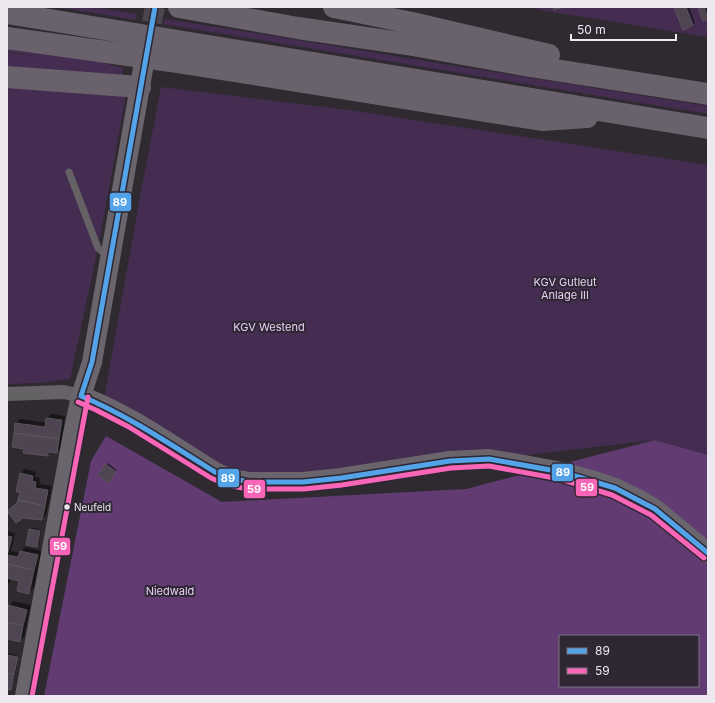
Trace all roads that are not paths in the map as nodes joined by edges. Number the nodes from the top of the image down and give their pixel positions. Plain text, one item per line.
1 (334, 7) edge
2 (184, 8) edge
3 (7, 13) edge
4 (7, 38) edge
5 (180, 52) junction
6 (7, 77) edge
7 (141, 78) joint
8 (708, 93) edge
9 (708, 128) edge
10 (70, 172) dead end
11 (110, 259) junction
12 (7, 394) edge
13 (81, 396) junction
14 (708, 553) edge
15 (25, 696) edge

1 - 8 highway
2 - 8 highway
3 - 5 highway
4 - 5 highway
5 - 9 highway
6 - 7 highway
7 - 11 street
10 - 11 lane
11 - 13 street
12 - 13 street
13 - 14 street
13 - 15 street

